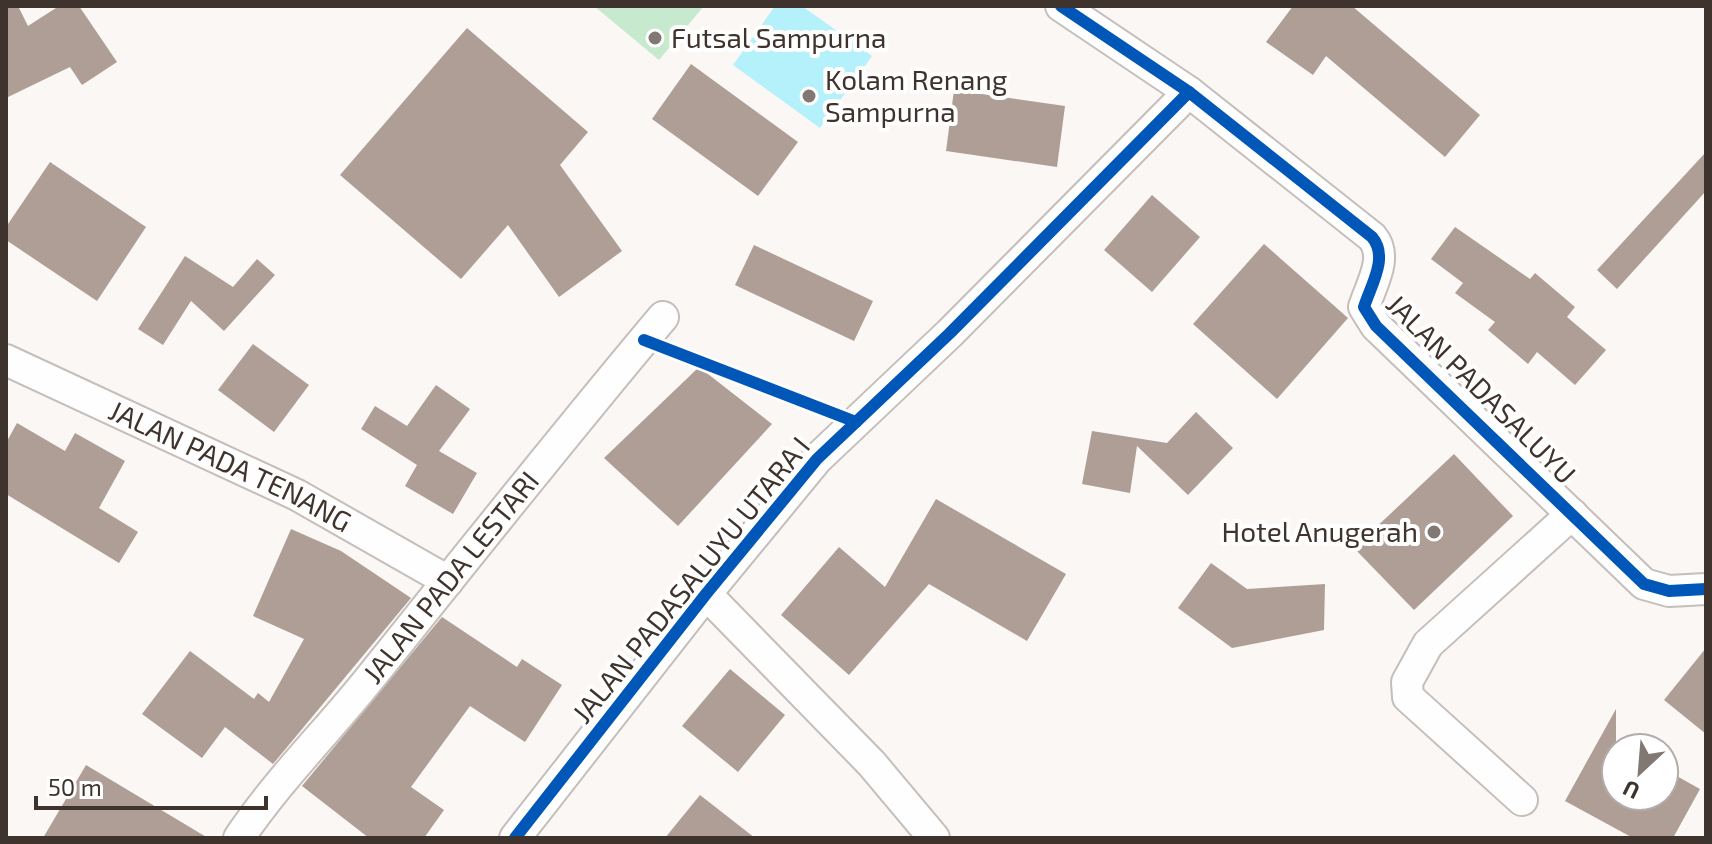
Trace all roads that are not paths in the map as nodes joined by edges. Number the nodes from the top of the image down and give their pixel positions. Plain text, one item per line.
1 (1061, 6) edge
2 (1189, 92) junction
3 (663, 317) dead end
4 (6, 360) edge
5 (1572, 514) junction
6 (448, 581) junction
7 (1706, 589) edge
8 (706, 594) junction
9 (1522, 800) dead end
10 (239, 838) edge
11 (515, 838) edge
12 (934, 838) edge

1 - 2 street, JALAN PADASALUYU
2 - 5 street, JALAN PADASALUYU
2 - 8 street, JALAN PADASALUYU UTARA I
3 - 6 street, JALAN PADA LESTARI
4 - 6 street, JALAN PADA TENANG
5 - 7 street, JALAN PADASALUYU
5 - 9 street
6 - 10 street, JALAN PADA LESTARI
8 - 11 street, JALAN PADASALUYU UTARA I
8 - 12 street

